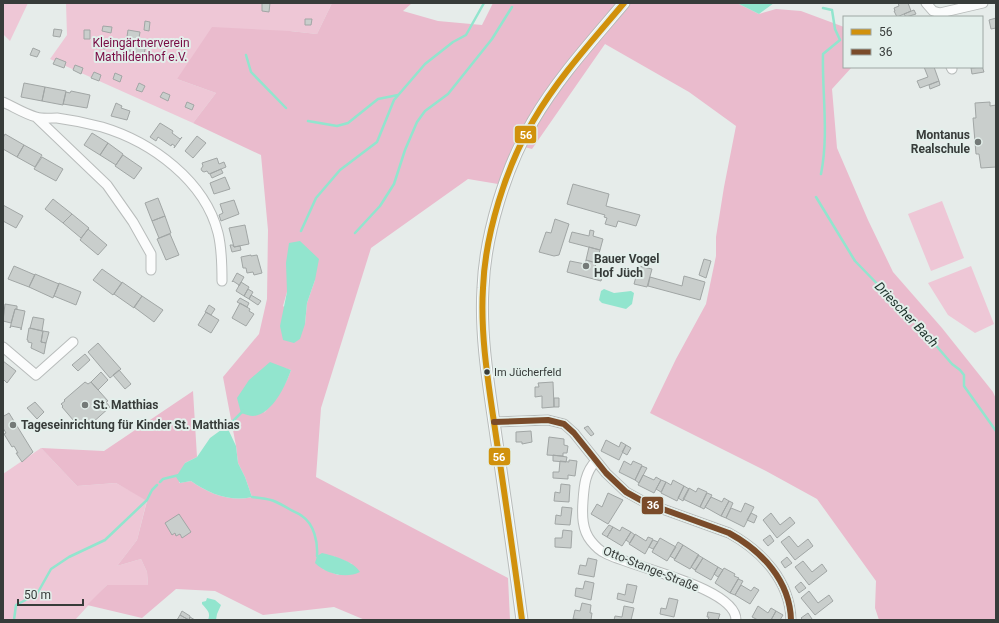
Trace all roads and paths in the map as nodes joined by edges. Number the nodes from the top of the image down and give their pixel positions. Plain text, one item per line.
1 (624, 3) edge
2 (926, 3) edge
3 (983, 3) edge
4 (937, 15) edge
5 (3, 102) edge
6 (37, 118) junction
7 (151, 270) dead end
8 (222, 282) dead end
9 (73, 342) dead end
10 (3, 348) edge
11 (494, 422) junction
12 (596, 461) junction
13 (522, 620) edge
14 (736, 620) edge
15 (791, 620) edge

1 - 11 street
2 - 4 street
3 - 4 street
5 - 6 street
6 - 7 street
6 - 8 street
9 - 10 street
11 - 12 street
11 - 13 street
12 - 14 street, Otto-Stange-Straße
12 - 15 street

